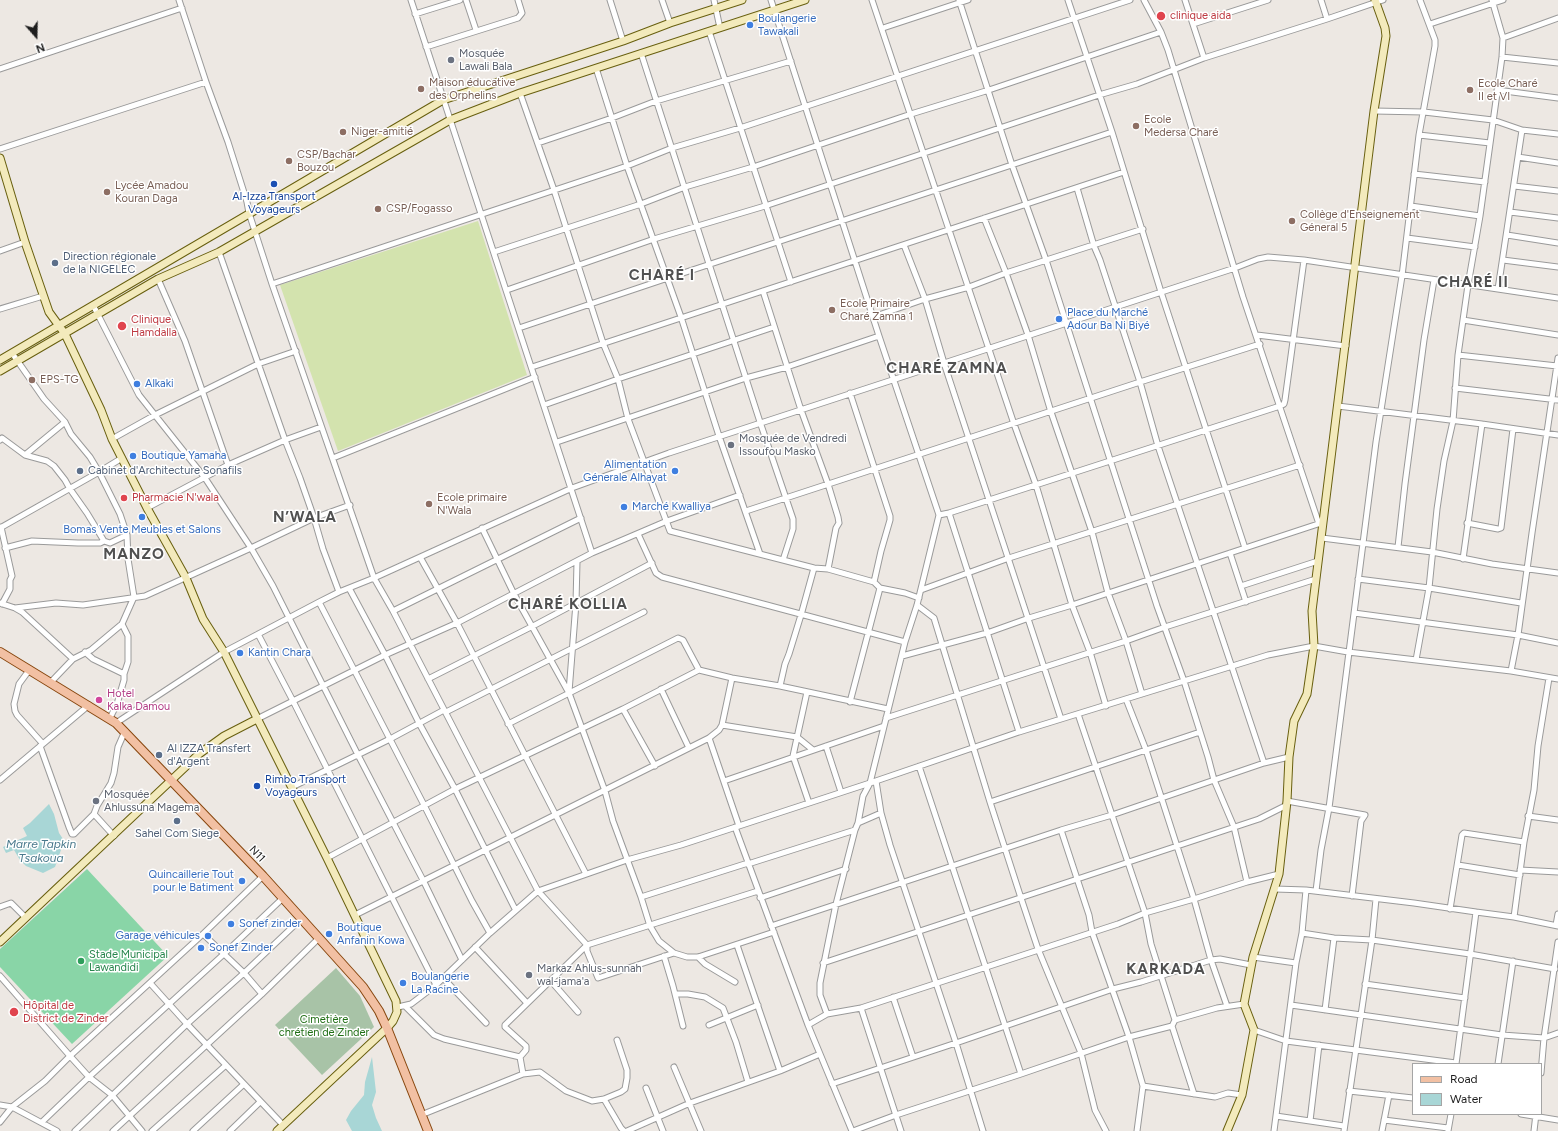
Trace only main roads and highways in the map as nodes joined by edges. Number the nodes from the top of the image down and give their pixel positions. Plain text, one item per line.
1 (0, 652) edge
2 (428, 1131) edge

1 - 2 main road, N11

